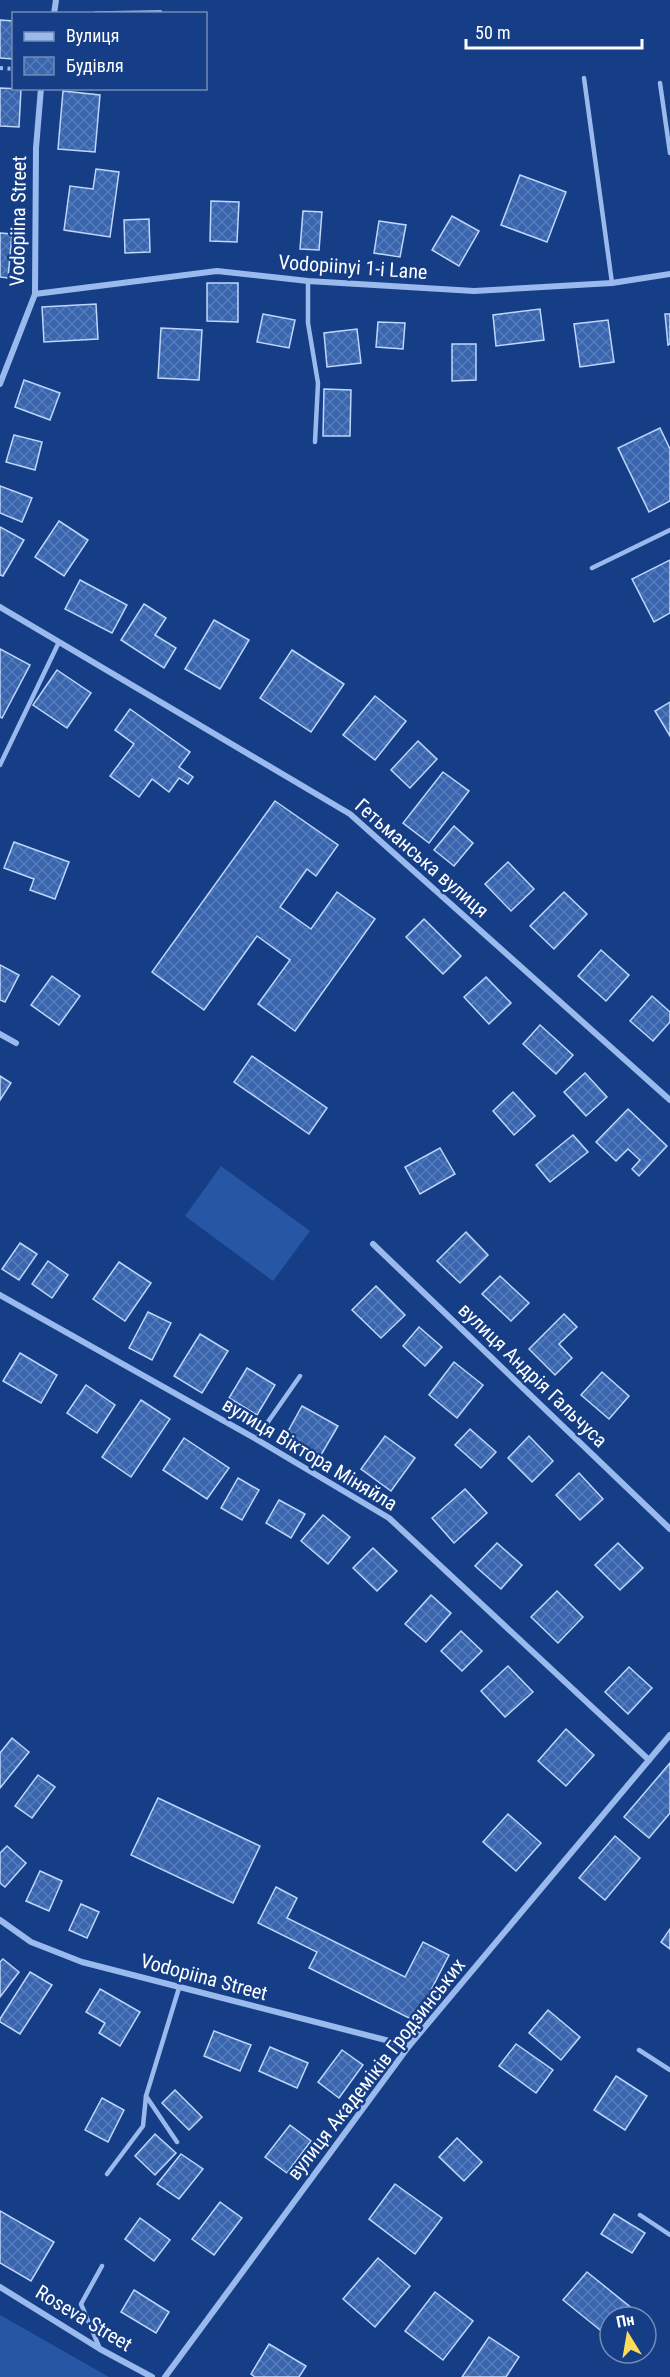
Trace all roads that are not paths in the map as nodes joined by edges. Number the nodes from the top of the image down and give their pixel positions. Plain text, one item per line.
1 (584, 78) dead end
2 (660, 82) dead end
3 (41, 90) edge
4 (670, 153) edge
5 (670, 274) edge
6 (308, 281) junction
7 (612, 283) junction
8 (35, 294) junction
9 (0, 384) edge
10 (315, 442) dead end
11 (670, 530) edge
12 (592, 568) dead end
13 (0, 607) edge
14 (59, 642) junction
15 (0, 765) edge
16 (0, 1034) edge
17 (16, 1044) dead end
18 (670, 1100) edge
19 (373, 1244) dead end
20 (0, 1295) edge
21 (300, 1376) dead end
22 (256, 1439) junction
23 (670, 1529) edge
24 (670, 1735) edge
25 (649, 1760) junction
26 (0, 1920) edge
27 (179, 1988) junction
28 (409, 2046) junction
29 (639, 2050) dead end
30 (670, 2070) edge
31 (146, 2096) junction
32 (177, 2142) dead end
33 (107, 2174) dead end
34 (640, 2215) dead end
35 (670, 2235) edge
36 (102, 2266) dead end
37 (0, 2287) edge
38 (100, 2349) junction
39 (152, 2377) edge
40 (165, 2377) edge

1 - 7 lane
2 - 4 lane
3 - 8 street, Vodopiina Street
5 - 7 street, Vodopiinyi 1-i Lane
6 - 7 street, Vodopiinyi 1-i Lane
6 - 8 street, Vodopiinyi 1-i Lane
6 - 10 lane
8 - 9 street, Vodopiina Street
11 - 12 lane
13 - 14 street, Гетьманська вулиця
14 - 15 lane
14 - 18 street, Гетьманська вулиця
16 - 17 street
19 - 23 street, вулиця Андрія Гальчуса
20 - 22 street, вулиця Віктора Міняйла
21 - 22 lane
22 - 25 street, вулиця Віктора Міняйла
24 - 25 street, вулиця Академіків Гродзинських
25 - 28 street, вулиця Академіків Гродзинських
26 - 27 street, Vodopiina Street
27 - 28 street, Vodopiina Street
27 - 31 lane
28 - 40 street, вулиця Академіків Гродзинських
29 - 30 lane
31 - 32 lane
31 - 33 lane
34 - 35 lane
36 - 38 lane
37 - 38 street, Roseva Street
38 - 39 street, Roseva Street

